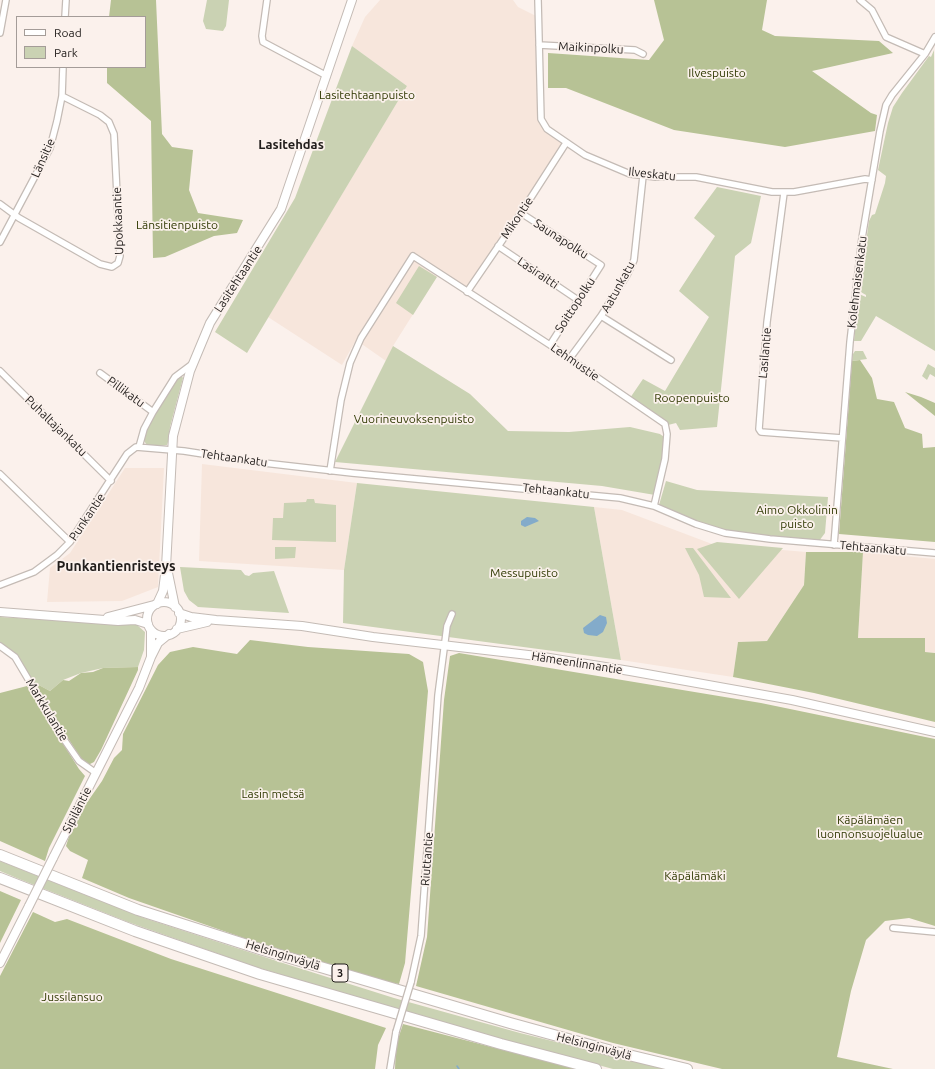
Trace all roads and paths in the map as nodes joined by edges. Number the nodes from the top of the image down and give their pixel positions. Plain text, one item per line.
1 (6, 0) edge
2 (66, 0) edge
3 (267, 0) edge
4 (352, 0) edge
5 (538, 0) edge
6 (860, 0) edge
7 (65, 16) edge
8 (0, 33) edge
9 (935, 36) edge
10 (539, 45) junction
11 (643, 54) dead end
12 (925, 54) junction
13 (63, 68) edge
14 (327, 76) junction
15 (62, 96) junction
16 (566, 143) junction
17 (642, 176) junction
18 (872, 180) junction
19 (784, 193) junction
20 (0, 204) edge
21 (521, 213) junction
22 (14, 215) junction
23 (0, 242) edge
24 (498, 246) junction
25 (601, 265) joint
26 (467, 292) junction
27 (578, 300) junction
28 (601, 316) junction
29 (550, 344) junction
30 (570, 358) junction
31 (671, 360) dead end
32 (192, 365) junction
33 (0, 371) edge
34 (100, 373) dead end
35 (153, 412) junction
36 (842, 438) junction
37 (138, 448) junction
38 (172, 450) junction
39 (330, 471) junction
40 (0, 474) edge
41 (111, 481) junction
42 (654, 506) junction
43 (70, 542) junction
44 (834, 545) junction
45 (935, 553) edge
46 (166, 567) junction
47 (0, 585) edge
48 (155, 605) junction
49 (177, 610) junction
50 (0, 612) edge
51 (452, 614) dead end
52 (99, 618) junction
53 (216, 620) junction
54 (150, 627) junction
55 (177, 629) junction
56 (170, 634) junction
57 (0, 646) edge
58 (445, 646) junction
59 (151, 657) junction
60 (935, 732) edge
61 (96, 773) junction
62 (0, 855) edge
63 (0, 878) edge
64 (893, 928) dead end
65 (935, 932) edge
66 (0, 963) edge
67 (390, 1069) edge
68 (596, 1069) edge
69 (687, 1069) edge

1 - 8 street
2 - 7 street
3 - 14 street
4 - 14 main road, Lasitehtaantie
5 - 10 street, Ilveskatu
6 - 12 street
9 - 12 street, Kolehmaisenkatu
10 - 11 street, Maikinpolku
10 - 16 street, Ilveskatu
12 - 18 street, Kolehmaisenkatu
13 - 15 street, Länsitie
14 - 32 main road, Lasitehtaantie
15 - 22 street, Länsitie
15 - 22 street, Upokkaantie
16 - 17 street, Ilveskatu
16 - 21 street, Mikontie
17 - 19 street, Ilveskatu
17 - 28 street, Aatunkatu
18 - 19 street, Ilveskatu
18 - 36 street, Kolehmaisenkatu
19 - 36 street, Lasilantie
20 - 22 street, Upokkaantie
21 - 24 street, Mikontie
21 - 25 street, Saunapolku
22 - 23 street, Länsitie
24 - 26 street, Mikontie
24 - 27 street, Lasiraitti
25 - 27 street, Soittopolku
26 - 29 street, Lehmustie
26 - 39 street, Lehmustie
27 - 29 street, Soittopolku
28 - 30 street
28 - 31 street, Aatunkatu
29 - 30 street, Lehmustie
30 - 42 street, Lehmustie
32 - 35 street
32 - 38 main road, Lasitehtaantie
33 - 41 street, Puhaltajankatu
34 - 35 street, Pillikatu
35 - 37 street
36 - 44 street, Kolehmaisenkatu
37 - 38 street
37 - 41 street, Punkantie
38 - 39 street, Tehtaankatu
38 - 46 main road, Lasitehtaantie
39 - 42 street, Tehtaankatu
40 - 43 street
41 - 43 street, Punkantie
42 - 44 street, Tehtaankatu
43 - 47 street, Punkantie
44 - 45 street, Tehtaankatu
46 - 48 main road, Lasitehtaantie
46 - 49 main road, Lasitehtaantie
48 - 49 main road
48 - 52 main road
48 - 54 main road
49 - 53 main road, Hämeenlinnantie
49 - 55 main road
50 - 52 main road
51 - 58 street, Riuttantie
52 - 54 main road
53 - 55 main road, Hämeenlinnantie
53 - 58 main road, Hämeenlinnantie
54 - 56 main road
54 - 59 main road, Sipiläntie
55 - 56 main road
56 - 59 main road, Sipiläntie
57 - 61 street, Markkulantie
58 - 60 main road, Hämeenlinnantie
58 - 67 street, Riuttantie, bridge
59 - 61 main road, Sipiläntie
61 - 66 main road, Sipiläntie, bridge
62 - 69 highway, Helsinginväylä / 3
63 - 68 highway, Helsinginväylä / 3
64 - 65 street

